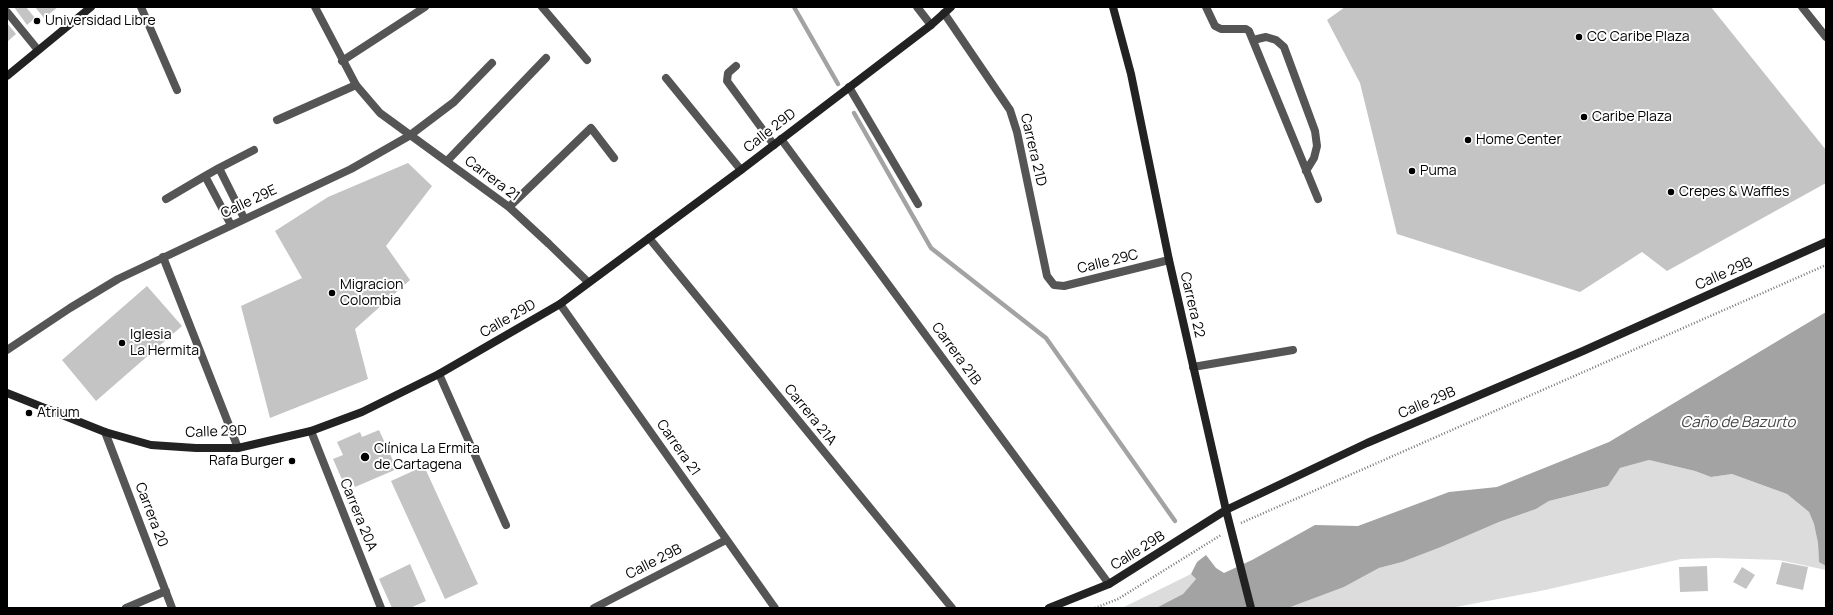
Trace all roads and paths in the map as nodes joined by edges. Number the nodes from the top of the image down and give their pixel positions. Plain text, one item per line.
1 (91, 7) edge
2 (141, 7) edge
3 (315, 7) edge
4 (425, 7) edge
5 (542, 7) edge
6 (917, 7) edge
7 (951, 7) edge
8 (1113, 7) edge
9 (1206, 7) edge
10 (1802, 7) edge
11 (7, 12) edge
12 (944, 13) junction
13 (931, 25) junction
14 (1826, 37) edge
15 (1253, 40) junction
16 (38, 50) junction
17 (546, 58) dead end
18 (587, 60) dead end
19 (342, 61) junction
20 (492, 63) dead end
21 (736, 66) dead end
22 (7, 76) edge
23 (666, 78) dead end
24 (356, 85) junction
25 (849, 87) junction
26 (177, 90) dead end
27 (277, 120) dead end
28 (409, 136) junction
29 (781, 139) junction
30 (774, 145) junction
31 (254, 150) dead end
32 (614, 158) dead end
33 (447, 161) junction
34 (219, 168) junction
35 (741, 170) junction
36 (1306, 171) junction
37 (205, 176) junction
38 (166, 199) dead end
39 (1318, 199) dead end
40 (918, 204) dead end
41 (509, 207) junction
42 (244, 218) junction
43 (232, 225) junction
44 (649, 238) junction
45 (1826, 242) edge
46 (163, 256) junction
47 (1169, 260) junction
48 (1826, 266) edge
49 (588, 282) junction
50 (1054, 285) joint
51 (560, 304) junction
52 (7, 350) edge
53 (1293, 350) dead end
54 (1193, 367) junction
55 (439, 374) junction
56 (7, 393) edge
57 (311, 431) junction
58 (105, 432) junction
59 (238, 448) junction
60 (1226, 510) junction
61 (506, 525) dead end
62 (1242, 529) dead end
63 (1223, 533) dead end
64 (726, 540) junction
65 (1109, 584) junction
66 (166, 591) junction
67 (126, 608) edge
68 (172, 608) edge
69 (381, 608) edge
70 (594, 608) edge
71 (774, 608) edge
72 (952, 608) edge
73 (1049, 608) edge
74 (1095, 608) edge
75 (1251, 608) edge

1 - 16 street
2 - 26 street
3 - 19 street
4 - 19 street
5 - 18 street
6 - 13 street
7 - 12 street, Calle 29D
8 - 47 street, Carrera 22
9 - 15 street
10 - 14 street
11 - 16 street
12 - 13 street, Calle 29D
12 - 50 street, Carrera 21D
13 - 25 street, Calle 29D
15 - 36 street
15 - 36 street
16 - 22 street
17 - 33 street
19 - 24 street
20 - 28 street, Calle 29E
21 - 30 street
23 - 35 street
24 - 27 street
24 - 28 street
25 - 29 street, Calle 29D
25 - 40 street
28 - 33 street, Carrera 21
28 - 42 street, Calle 29E
29 - 30 street, Calle 29D
29 - 65 street, Carrera 21B
30 - 35 street, Calle 29D
31 - 34 street
32 - 41 street
33 - 41 street, Carrera 21
34 - 37 street
34 - 42 street
35 - 44 street, Calle 29D
36 - 39 street
37 - 38 street
37 - 43 street
41 - 49 street, Carrera 21
42 - 43 street, Calle 29E
43 - 46 street, Calle 29E
44 - 49 street, Calle 29D
44 - 72 street, Carrera 21A
45 - 60 street, Calle 29B
46 - 52 street, Calle 29E
46 - 59 street
47 - 50 street, Calle 29C
47 - 54 street, Carrera 22
48 - 62 path
49 - 51 street, Calle 29D
51 - 55 street, Calle 29D
51 - 64 street, Carrera 21
53 - 54 street
54 - 60 street, Carrera 22
55 - 57 street, Calle 29D
55 - 61 street
56 - 58 street, Calle 29D
57 - 59 street, Calle 29D
57 - 69 street, Carrera 20A
58 - 59 street, Calle 29D
58 - 66 street, Carrera 20
60 - 65 street, Calle 29B
60 - 75 street, Carrera 22
63 - 74 path
64 - 70 street, Calle 29B
64 - 71 street, Carrera 21
65 - 73 street, Calle 29B
66 - 67 street
66 - 68 street, Carrera 20

